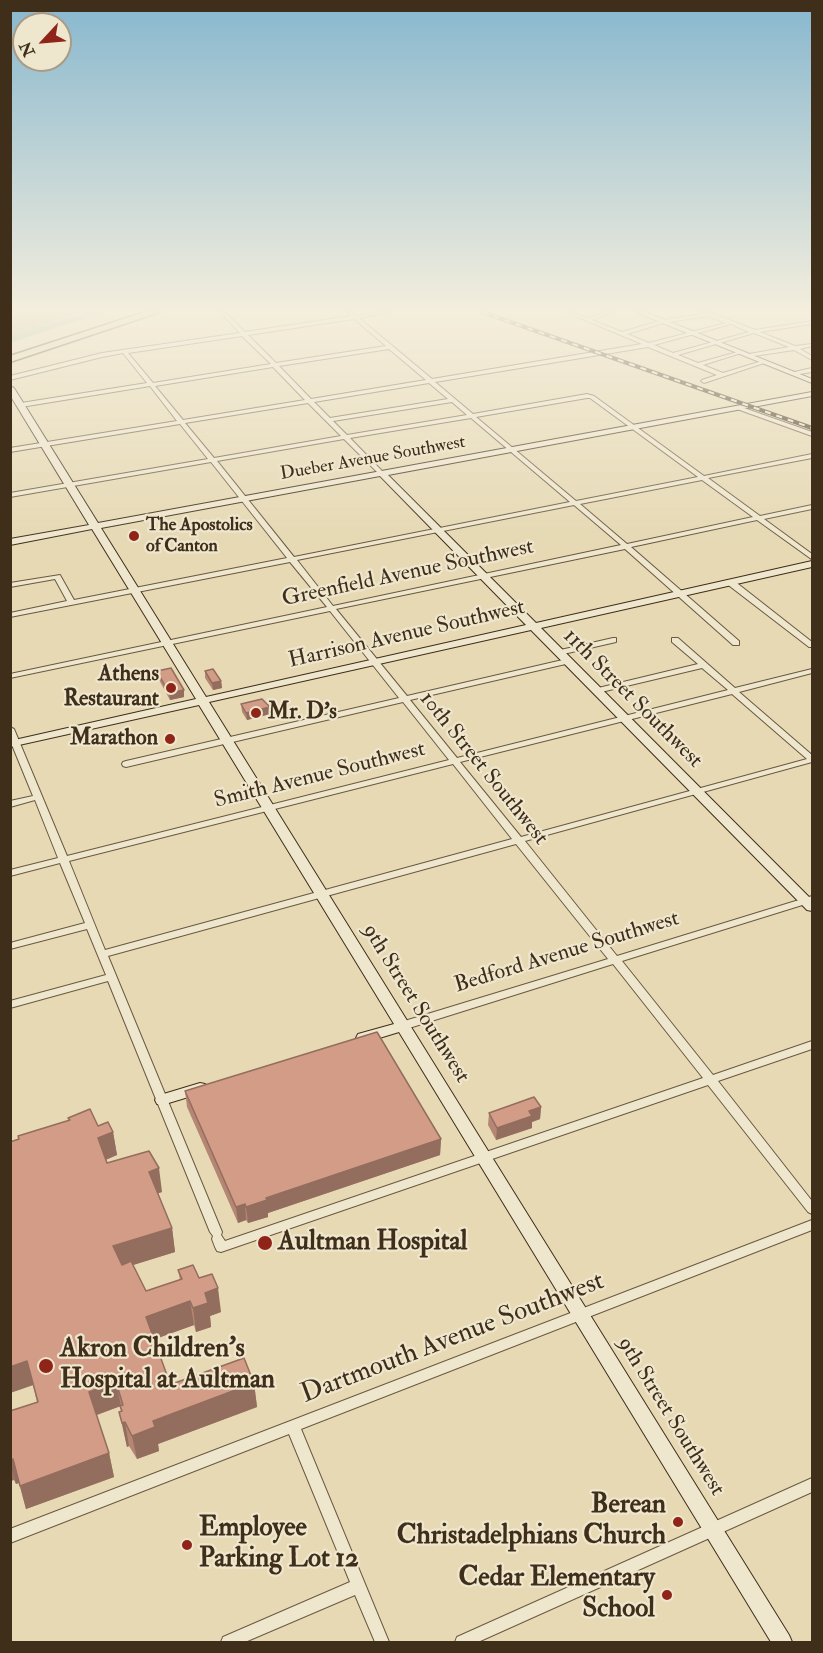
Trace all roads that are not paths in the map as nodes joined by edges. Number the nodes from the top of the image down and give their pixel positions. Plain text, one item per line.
1 (11, 389) edge
2 (124, 389) edge
3 (154, 389) edge
4 (298, 389) edge
5 (378, 389) edge
6 (439, 389) edge
7 (813, 394) edge
8 (309, 400) junction
9 (452, 400) junction
10 (21, 405) junction
11 (739, 408) junction
12 (471, 416) junction
13 (329, 420) junction
14 (181, 422) junction
15 (634, 428) junction
16 (813, 434) edge
17 (346, 437) junction
18 (45, 444) junction
19 (10, 450) edge
20 (512, 450) junction
21 (813, 456) edge
22 (212, 460) junction
23 (382, 474) junction
24 (703, 477) junction
25 (69, 485) junction
26 (10, 495) edge
27 (243, 499) junction
28 (575, 503) junction
29 (813, 507) edge
30 (760, 518) junction
31 (95, 526) junction
32 (438, 530) junction
33 (10, 542) edge
34 (626, 546) junction
35 (813, 557) edge
36 (291, 559) junction
37 (813, 564) edge
38 (484, 576) junction
39 (730, 582) junction
40 (10, 585) edge
41 (134, 590) junction
42 (680, 594) junction
43 (72, 603) junction
44 (332, 609) junction
45 (10, 615) edge
46 (534, 626) junction
47 (613, 640) dead end
48 (675, 640) dead end
49 (167, 643) junction
50 (736, 643) dead end
51 (813, 645) edge
52 (563, 657) junction
53 (375, 662) junction
54 (704, 665) junction
55 (813, 671) edge
56 (10, 676) edge
57 (597, 691) junction
58 (735, 691) junction
59 (405, 699) junction
60 (203, 701) junction
61 (624, 718) junction
62 (10, 729) edge
63 (228, 741) junction
64 (13, 744) edge
65 (813, 760) edge
66 (454, 761) junction
67 (126, 764) dead end
68 (697, 792) junction
69 (38, 797) junction
70 (10, 804) edge
71 (269, 807) junction
72 (518, 841) junction
73 (64, 859) junction
74 (10, 873) edge
75 (321, 894) junction
76 (810, 903) edge
77 (90, 925) junction
78 (10, 946) edge
79 (102, 954) junction
80 (615, 960) junction
81 (112, 976) junction
82 (10, 1005) edge
83 (402, 1026) junction
84 (344, 1044) edge
85 (813, 1044) edge
86 (711, 1079) junction
87 (214, 1084) edge
88 (162, 1100) junction
89 (483, 1157) junction
90 (813, 1209) edge
91 (813, 1226) edge
92 (580, 1315) junction
93 (292, 1427) junction
94 (813, 1485) edge
95 (713, 1531) junction
96 (10, 1536) edge
97 (358, 1586) junction
98 (228, 1642) edge
99 (382, 1642) edge
100 (462, 1642) edge
101 (782, 1642) edge

1 - 10 street, 9th Street Southwest
2 - 10 street
3 - 14 street, 10th Street Southwest
4 - 8 street, 11th Street Southwest
5 - 8 street
6 - 9 street
7 - 11 street, Dueber Avenue Southwest
8 - 13 street, 11th Street Southwest
8 - 14 street
9 - 12 street
9 - 13 street
10 - 18 street, 9th Street Southwest
11 - 15 street, Dueber Avenue Southwest
11 - 16 street
12 - 15 street
12 - 17 street
12 - 20 street
13 - 17 street, 11th Street Southwest
14 - 18 street
14 - 22 street, 10th Street Southwest
15 - 20 street, Dueber Avenue Southwest
15 - 24 street
17 - 22 street
17 - 23 street, 11th Street Southwest
18 - 19 street
18 - 25 street, 9th Street Southwest
20 - 23 street, Dueber Avenue Southwest
20 - 28 street
21 - 24 street
22 - 25 street
22 - 27 street, 10th Street Southwest
23 - 27 street, Dueber Avenue Southwest
23 - 32 street, 11th Street Southwest
24 - 28 street
24 - 30 street
25 - 26 street
25 - 31 street, 9th Street Southwest
27 - 31 street, Dueber Avenue Southwest
27 - 36 street, 10th Street Southwest
28 - 32 street
28 - 34 street
29 - 30 street, Greenfield Avenue Southwest
30 - 34 street, Greenfield Avenue Southwest
30 - 35 street
31 - 33 street, Dueber Avenue Southwest
31 - 41 street, 9th Street Southwest
32 - 36 street
32 - 38 street, 11th Street Southwest
34 - 38 street, Greenfield Avenue Southwest
34 - 42 street
36 - 41 street
36 - 44 street, 10th Street Southwest
37 - 39 street, Harrison Avenue Southwest
38 - 44 street, Greenfield Avenue Southwest
38 - 46 street, 11th Street Southwest
39 - 42 street, Harrison Avenue Southwest
39 - 51 street
40 - 43 street
41 - 43 street
41 - 49 street, 9th Street Southwest
42 - 46 street, Harrison Avenue Southwest
42 - 50 street
43 - 45 street
44 - 49 street, Greenfield Avenue Southwest
44 - 53 street, 10th Street Southwest
46 - 52 street, 11th Street Southwest
46 - 53 street, Harrison Avenue Southwest
47 - 52 street
48 - 54 street
49 - 56 street, Greenfield Avenue Southwest
49 - 60 street, 9th Street Southwest
52 - 57 street, 11th Street Southwest
52 - 59 street
53 - 59 street, 10th Street Southwest
53 - 60 street, Harrison Avenue Southwest
54 - 57 street
54 - 58 street
55 - 58 street, Smith Avenue Southwest
57 - 61 street, 11th Street Southwest
58 - 61 street, Smith Avenue Southwest
58 - 65 street
59 - 63 street
59 - 66 street, 10th Street Southwest
60 - 63 street, 9th Street Southwest
60 - 64 street, Harrison Avenue Southwest
61 - 66 street, Smith Avenue Southwest
61 - 68 street, 11th Street Southwest
62 - 64 street
63 - 67 street
63 - 71 street, 9th Street Southwest
64 - 69 street
65 - 68 street
66 - 71 street, Smith Avenue Southwest
66 - 72 street, 10th Street Southwest
68 - 72 street
68 - 76 street, 11th Street Southwest
69 - 70 street
69 - 73 street
71 - 73 street, Smith Avenue Southwest
71 - 75 street, 9th Street Southwest
72 - 75 street
72 - 80 street, 10th Street Southwest
73 - 74 street, Smith Avenue Southwest
73 - 77 street
75 - 79 street
75 - 83 street, 9th Street Southwest
76 - 80 street, Bedford Avenue Southwest
77 - 78 street
77 - 79 street
79 - 81 street
80 - 83 street, Bedford Avenue Southwest
80 - 86 street, 10th Street Southwest
81 - 82 street
81 - 88 street
83 - 84 street, Bedford Avenue Southwest
83 - 89 street, 9th Street Southwest
85 - 86 street
86 - 89 street
86 - 90 street, 10th Street Southwest
87 - 88 street
88 - 89 street
89 - 92 street, 9th Street Southwest
91 - 92 street, Dartmouth Avenue Southwest
92 - 93 street, Dartmouth Avenue Southwest
92 - 95 street, 9th Street Southwest
93 - 96 street, Dartmouth Avenue Southwest
93 - 97 street
94 - 95 street
95 - 100 street
95 - 101 street, 9th Street Southwest
97 - 98 street
97 - 99 street

